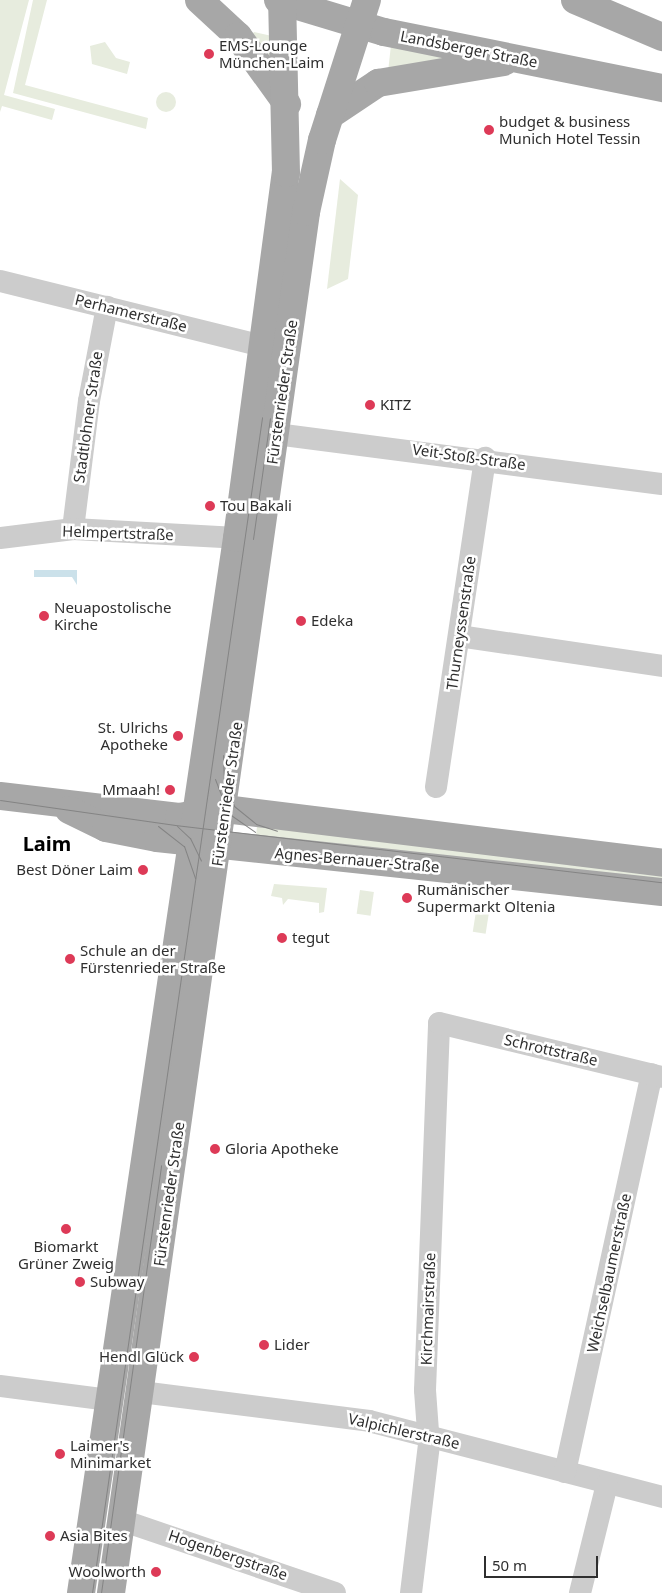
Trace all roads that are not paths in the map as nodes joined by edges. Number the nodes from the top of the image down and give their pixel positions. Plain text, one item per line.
1 (200, 0) edge
2 (281, 0) edge
3 (576, 0) edge
4 (364, 12) edge
5 (662, 37) edge
6 (523, 60) junction
7 (662, 88) edge
8 (286, 104) junction
9 (330, 115) junction
10 (0, 281) edge
11 (107, 306) junction
12 (263, 346) junction
13 (276, 434) junction
14 (485, 458) junction
15 (662, 484) edge
16 (74, 529) junction
17 (0, 538) edge
18 (237, 538) junction
19 (459, 636) junction
20 (662, 666) edge
21 (436, 787) dead end
22 (0, 796) edge
23 (59, 804) junction
24 (225, 809) junction
25 (196, 816) junction
26 (192, 842) junction
27 (219, 846) junction
28 (662, 863) edge
29 (662, 892) edge
30 (439, 1023) joint
31 (657, 1075) edge
32 (0, 1386) edge
33 (150, 1393) junction
34 (109, 1400) junction
35 (426, 1435) junction
36 (565, 1472) junction
37 (607, 1484) junction
38 (662, 1497) edge
39 (121, 1520) junction
40 (81, 1593) edge
41 (111, 1593) edge
42 (335, 1593) edge
43 (412, 1593) edge
44 (580, 1593) edge

1 - 8 main road
2 - 4 main road, Landsberger Straße
2 - 8 main road, Fürstenrieder Straße
3 - 5 main road
4 - 6 main road, Landsberger Straße
4 - 9 main road, Fürstenrieder Straße
6 - 7 main road, Landsberger Straße
6 - 9 main road
8 - 12 main road, Fürstenrieder Straße
9 - 13 main road, Fürstenrieder Straße
10 - 11 street, Perhamerstraße
11 - 12 street, Perhamerstraße
11 - 16 street, Stadtlohner Straße
12 - 18 main road, Fürstenrieder Straße
13 - 14 street, Veit-Stoß-Straße
13 - 24 main road, Fürstenrieder Straße
14 - 15 street, Veit-Stoß-Straße
14 - 19 street, Thurneyssenstraße
16 - 17 street, Helmpertstraße
16 - 18 street, Helmpertstraße
18 - 25 main road, Fürstenrieder Straße
19 - 20 street
19 - 21 street, Thurneyssenstraße
22 - 23 main road, Agnes-Bernauer-Straße
23 - 25 main road, Agnes-Bernauer-Straße
23 - 26 main road, Agnes-Bernauer-Straße
24 - 25 main road, Agnes-Bernauer-Straße
24 - 27 main road, Fürstenrieder Straße
24 - 28 main road, Agnes-Bernauer-Straße
25 - 26 main road, Fürstenrieder Straße
26 - 27 main road, Agnes-Bernauer-Straße
26 - 34 main road, Fürstenrieder Straße
27 - 29 main road, Agnes-Bernauer-Straße
27 - 33 main road, Fürstenrieder Straße
30 - 31 street, Schrottstraße
30 - 35 street, Kirchmairstraße
31 - 36 street, Weichselbaumerstraße
32 - 34 street
33 - 35 street, Valpichlerstraße
33 - 39 main road, Fürstenrieder Straße
34 - 40 main road, Fürstenrieder Straße
35 - 36 street, Valpichlerstraße
35 - 43 street, Kirchmairstraße
36 - 37 street, Valpichlerstraße
37 - 38 street, Valpichlerstraße
37 - 44 street
39 - 41 main road, Fürstenrieder Straße
39 - 42 street, Hogenbergstraße

